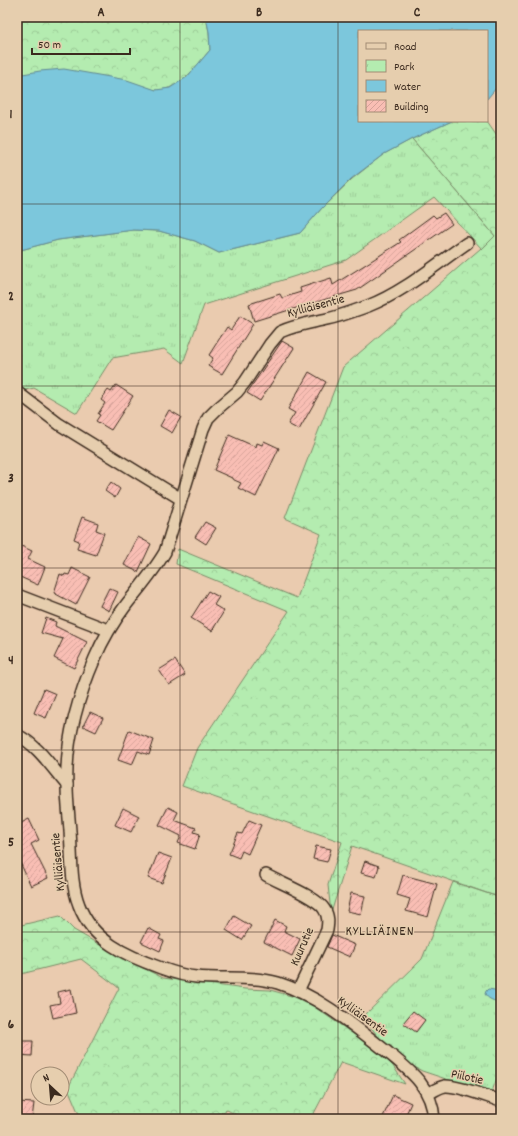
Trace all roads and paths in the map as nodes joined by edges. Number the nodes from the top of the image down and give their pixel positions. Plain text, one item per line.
1 (467, 243) dead end
2 (17, 392) edge
3 (181, 499) junction
4 (17, 595) edge
5 (108, 630) junction
6 (17, 735) edge
7 (67, 785) junction
8 (266, 875) dead end
9 (298, 991) junction
10 (428, 1094) junction
11 (501, 1101) edge
12 (434, 1119) edge

1 - 3 street, Kylliäisentie
2 - 3 street
3 - 5 street, Kylliäisentie
4 - 5 street
5 - 7 street, Kylliäisentie
6 - 7 street
7 - 9 street, Kylliäisentie
8 - 9 street, Kuurutie
9 - 10 street, Kylliäisentie
10 - 11 street, Piilotie
10 - 12 street, Kylliäisentie

